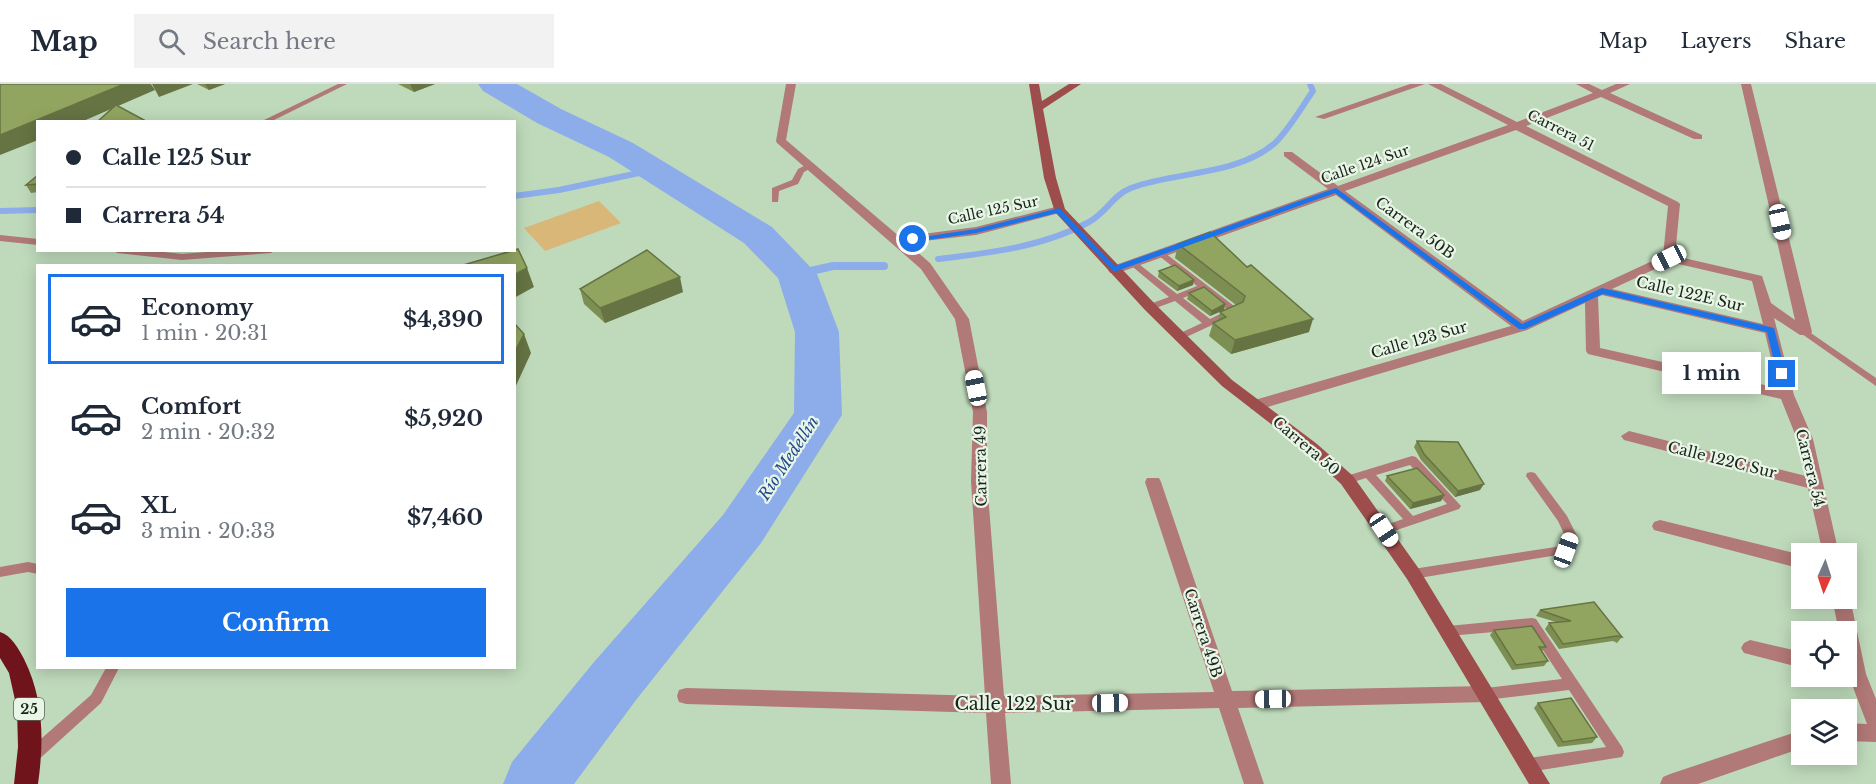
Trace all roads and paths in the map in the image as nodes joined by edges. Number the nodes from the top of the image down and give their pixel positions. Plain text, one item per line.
1 (344, 84) edge
2 (791, 84) edge
3 (1034, 84) edge
4 (1076, 84) edge
5 (1420, 84) edge
6 (1433, 84) edge
7 (1581, 84) edge
8 (1746, 84) edge
9 (1619, 85) edge
10 (1601, 93) junction
11 (1038, 108) junction
12 (1320, 117) dead end
13 (268, 120) edge
14 (1519, 125) junction
15 (1698, 137) dead end
16 (1288, 154) dead end
17 (809, 167) junction
18 (1336, 190) junction
19 (775, 200) dead end
20 (1059, 210) junction
21 (0, 238) edge
22 (897, 241) junction
23 (36, 242) edge
24 (136, 252) edge
25 (246, 252) edge
26 (1161, 253) junction
27 (1669, 258) junction
28 (1132, 263) junction
29 (1114, 270) junction
30 (1203, 286) junction
31 (1596, 293) junction
32 (1176, 297) junction
33 (1764, 305) junction
34 (1150, 307) junction
35 (1209, 323) junction
36 (1522, 327) junction
37 (1771, 330) junction
38 (1805, 332) junction
39 (1179, 337) junction
40 (1876, 383) edge
41 (1787, 395) junction
42 (1256, 405) junction
43 (1629, 436) dead end
44 (1368, 473) junction
45 (1531, 476) dead end
46 (1347, 480) junction
47 (1153, 482) dead end
48 (1814, 484) junction
49 (1410, 520) junction
50 (1660, 526) dead end
51 (1384, 530) junction
52 (1828, 543) edge
53 (1791, 559) edge
54 (36, 569) edge
55 (0, 572) edge
56 (1413, 574) junction
57 (1448, 631) junction
58 (0, 641) edge
59 (1750, 648) dead end
60 (1791, 657) edge
61 (112, 669) edge
62 (1857, 683) edge
63 (1573, 684) junction
64 (1486, 694) junction
65 (686, 696) dead end
66 (1226, 700) junction
67 (995, 705) junction
68 (1876, 723) edge
69 (1857, 732) edge
70 (1876, 733) edge
71 (1791, 743) edge
72 (31, 757) junction
73 (1529, 765) junction
74 (27, 784) edge
75 (1001, 784) edge
76 (1254, 784) edge
77 (1540, 784) edge
78 (1671, 784) edge

1 - 13 lane
2 - 17 street, Carrera 49
3 - 11 main road
4 - 11 main road
5 - 12 street
6 - 14 street, Carrera 51
7 - 10 street
8 - 38 street
9 - 10 street, Calle 124 Sur
10 - 14 street, Calle 124 Sur
10 - 15 street
11 - 20 main road
14 - 18 street, Calle 124 Sur
14 - 27 street, Carrera 51
16 - 18 street, Carrera 50B
17 - 19 lane
17 - 22 street, Carrera 49
18 - 26 street, Calle 124 Sur
18 - 36 street, Carrera 50B
20 - 22 street, Calle 125 Sur
20 - 29 main road, Carrera 50
21 - 23 lane
22 - 67 street, Carrera 49
24 - 25 lane
26 - 28 street, Calle 124 Sur
26 - 30 lane
27 - 31 street, Calle 123 Sur
27 - 33 street, Carrera 54
28 - 29 street, Calle 124 Sur
28 - 32 lane
29 - 34 main road, Carrera 50
30 - 32 lane
30 - 35 lane
31 - 36 street, Calle 123 Sur
31 - 37 street, Calle 122E Sur
31 - 41 street
32 - 34 lane
32 - 35 lane
33 - 37 street, Carrera 54
33 - 38 street
34 - 39 main road, Carrera 50
35 - 39 lane
36 - 42 street, Calle 123 Sur
37 - 41 street, Carrera 54
38 - 40 lane
39 - 42 main road, Carrera 50
41 - 48 street, Carrera 54
42 - 46 main road, Carrera 50
43 - 48 street, Calle 122C Sur
44 - 46 lane
44 - 49 lane
44 - 49 lane
45 - 56 lane
46 - 51 main road, Carrera 50
47 - 66 street, Carrera 49B
48 - 52 street, Carrera 54
49 - 51 lane
50 - 53 street
51 - 56 main road, Carrera 50
54 - 55 lane
56 - 57 main road, Carrera 50
57 - 63 lane
57 - 64 main road, Carrera 50
58 - 72 highway, 25
59 - 60 street
61 - 72 lane
62 - 68 street
63 - 64 lane
63 - 73 lane
64 - 66 street, Calle 122 Sur
64 - 73 main road, Carrera 50
65 - 67 street, Calle 122 Sur
66 - 67 street, Calle 122 Sur
66 - 76 street, Carrera 49B
67 - 75 street, Carrera 49
69 - 70 street
71 - 78 street
72 - 74 highway, 25
73 - 77 main road, Carrera 50

